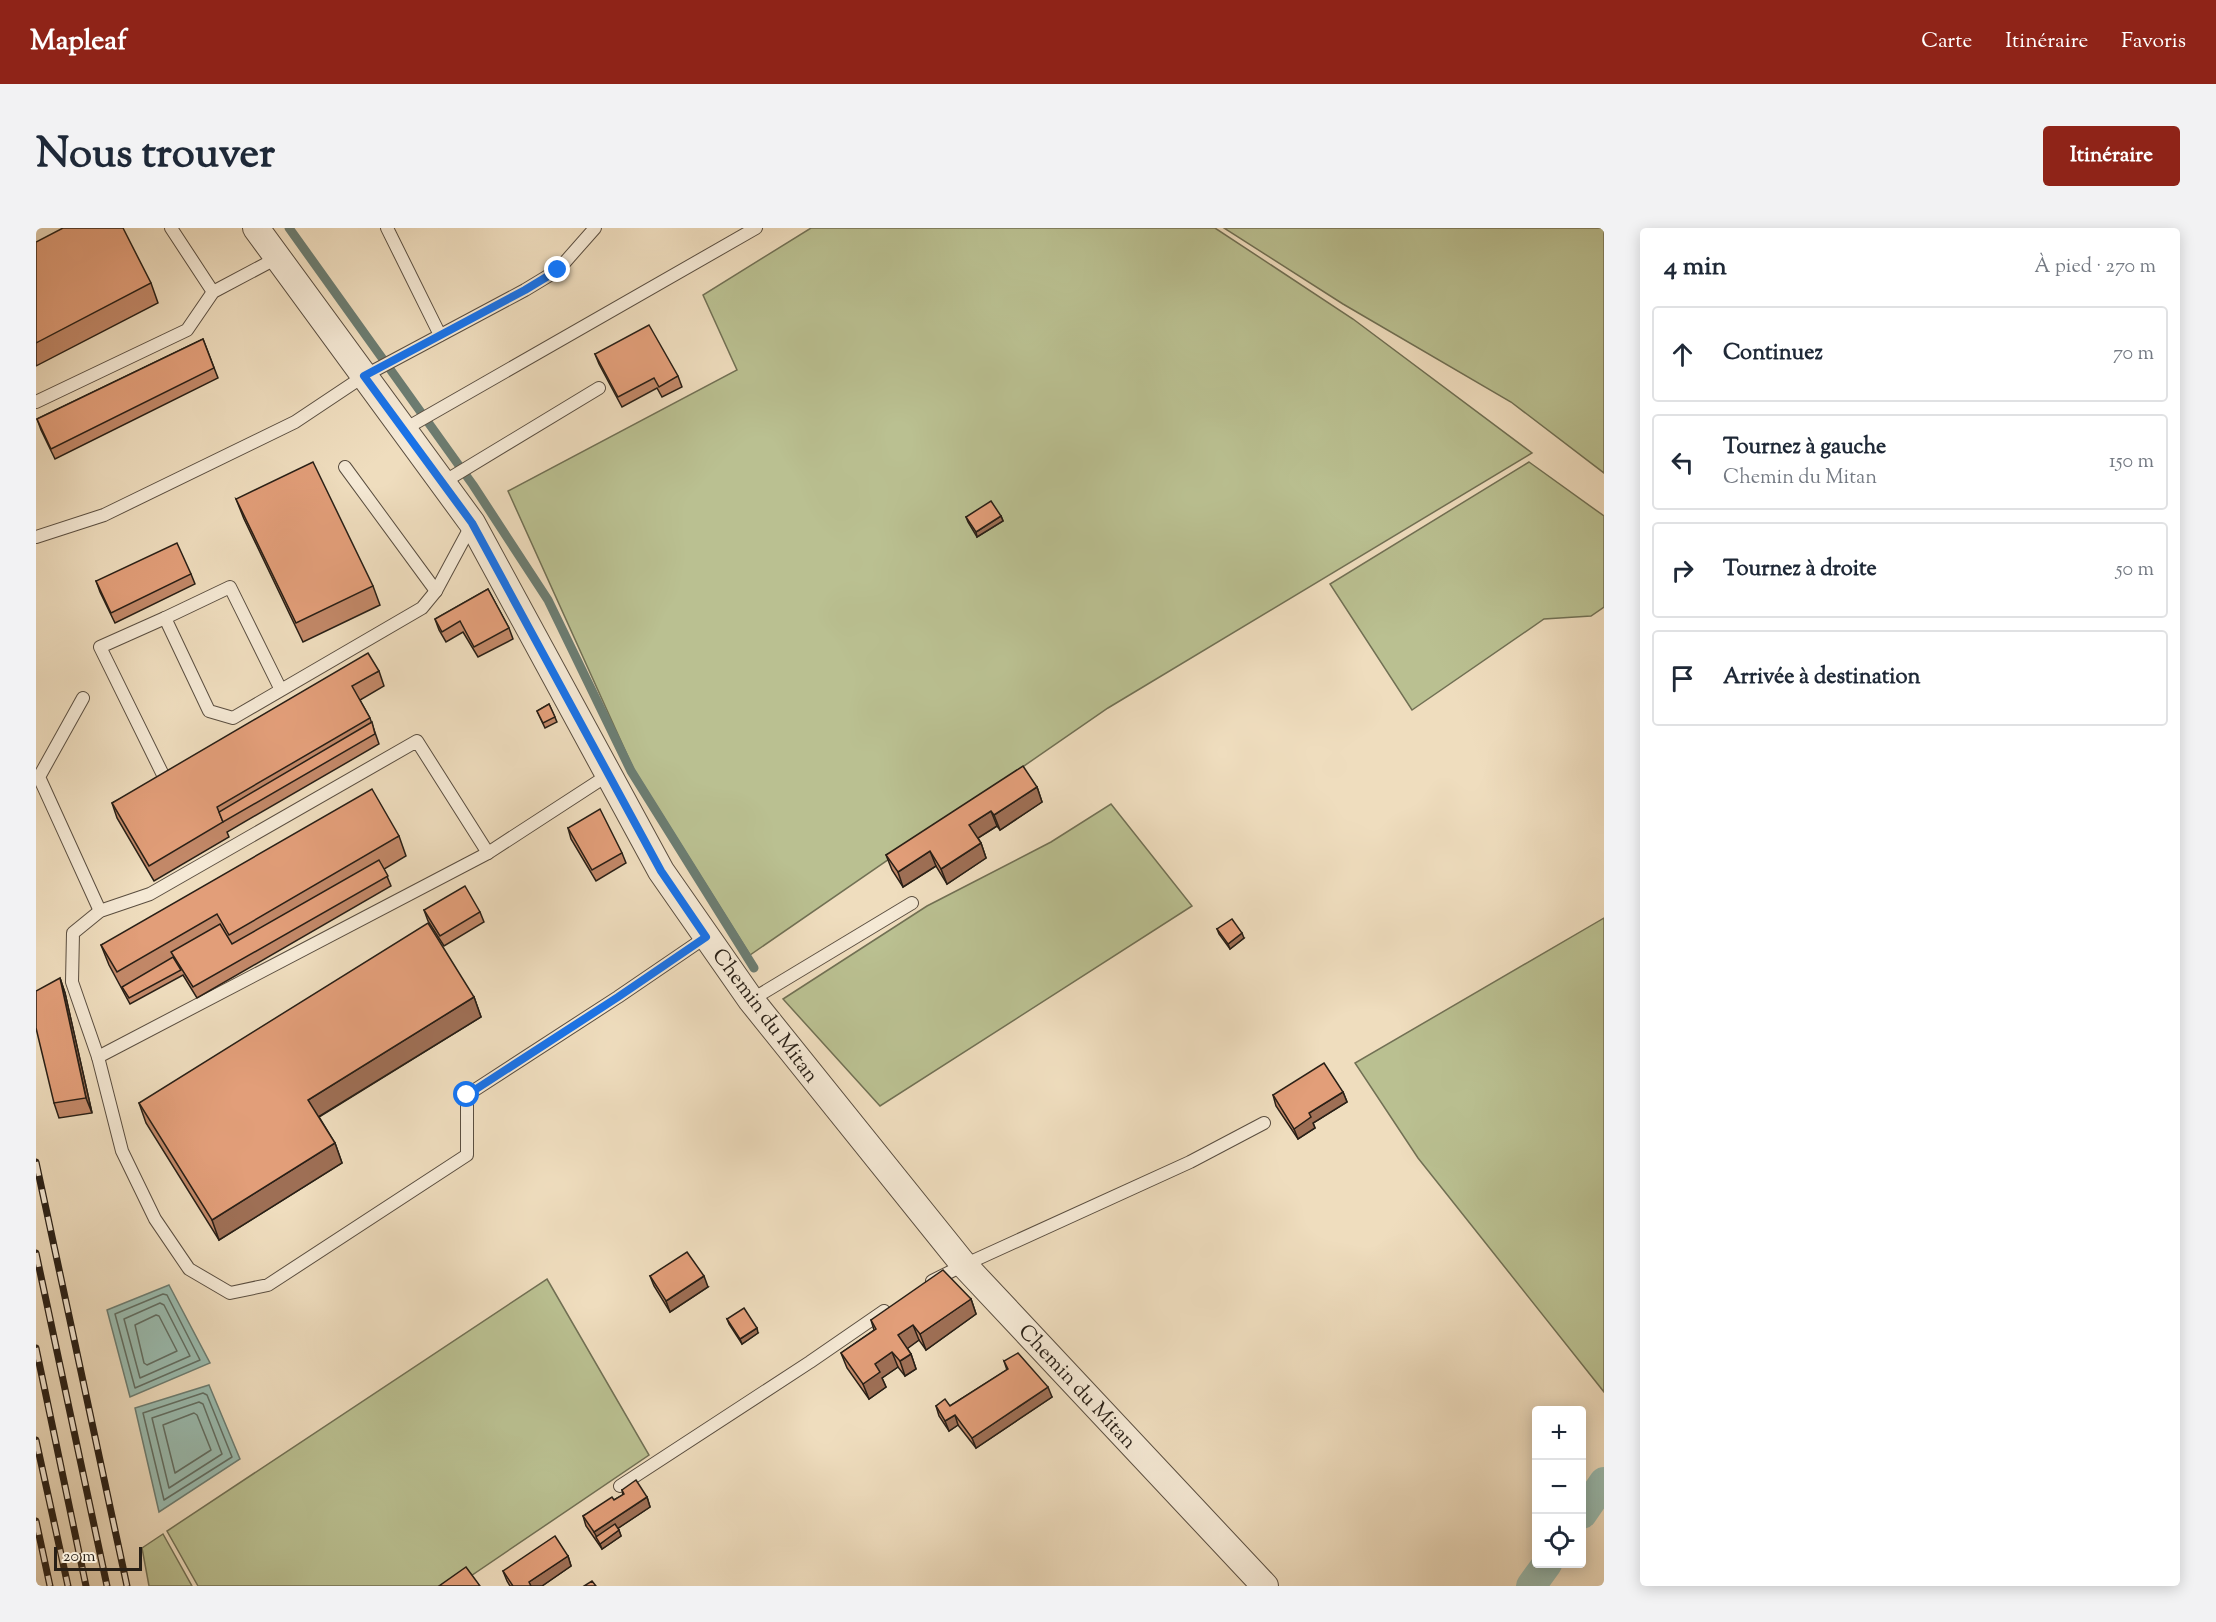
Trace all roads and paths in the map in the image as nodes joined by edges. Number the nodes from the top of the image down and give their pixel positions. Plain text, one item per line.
1 (171, 228) edge
2 (387, 228) edge
3 (595, 228) edge
4 (756, 228) edge
5 (260, 229) edge
6 (278, 258) junction
7 (213, 292) junction
8 (440, 335) junction
9 (364, 376) junction
10 (599, 388) dead end
11 (36, 402) edge
12 (403, 430) junction
13 (345, 467) dead end
14 (442, 483) junction
15 (472, 523) junction
16 (36, 537) edge
17 (436, 591) junction
18 (165, 618) junction
19 (281, 690) junction
20 (83, 698) dead end
21 (608, 775) junction
22 (167, 783) edge
23 (488, 853) junction
24 (912, 903) dead end
25 (100, 911) junction
26 (706, 937) junction
27 (751, 1000) junction
28 (98, 1057) junction
29 (1264, 1123) dead end
30 (964, 1265) junction
31 (924, 1285) edge
32 (895, 1304) edge
33 (620, 1486) dead end
34 (1265, 1586) edge

1 - 7 lane
2 - 8 lane
3 - 8 lane
4 - 12 lane
5 - 6 street, Chemin du Mitan
6 - 7 lane
6 - 9 street, Chemin du Mitan
7 - 11 lane
8 - 9 lane
9 - 12 street, Chemin du Mitan
9 - 16 lane
10 - 14 lane
12 - 14 street, Chemin du Mitan
13 - 17 lane
14 - 15 street, Chemin du Mitan
15 - 17 lane
15 - 21 street, Chemin du Mitan
17 - 19 lane
18 - 19 lane
18 - 19 lane
18 - 22 lane
20 - 25 lane
21 - 23 lane
21 - 26 street, Chemin du Mitan
23 - 25 lane
23 - 28 lane
24 - 27 lane
25 - 28 lane
26 - 27 street, Chemin du Mitan
26 - 28 lane
27 - 30 street, Chemin du Mitan
29 - 30 lane
30 - 31 lane
30 - 34 street, Chemin du Mitan
32 - 33 lane

